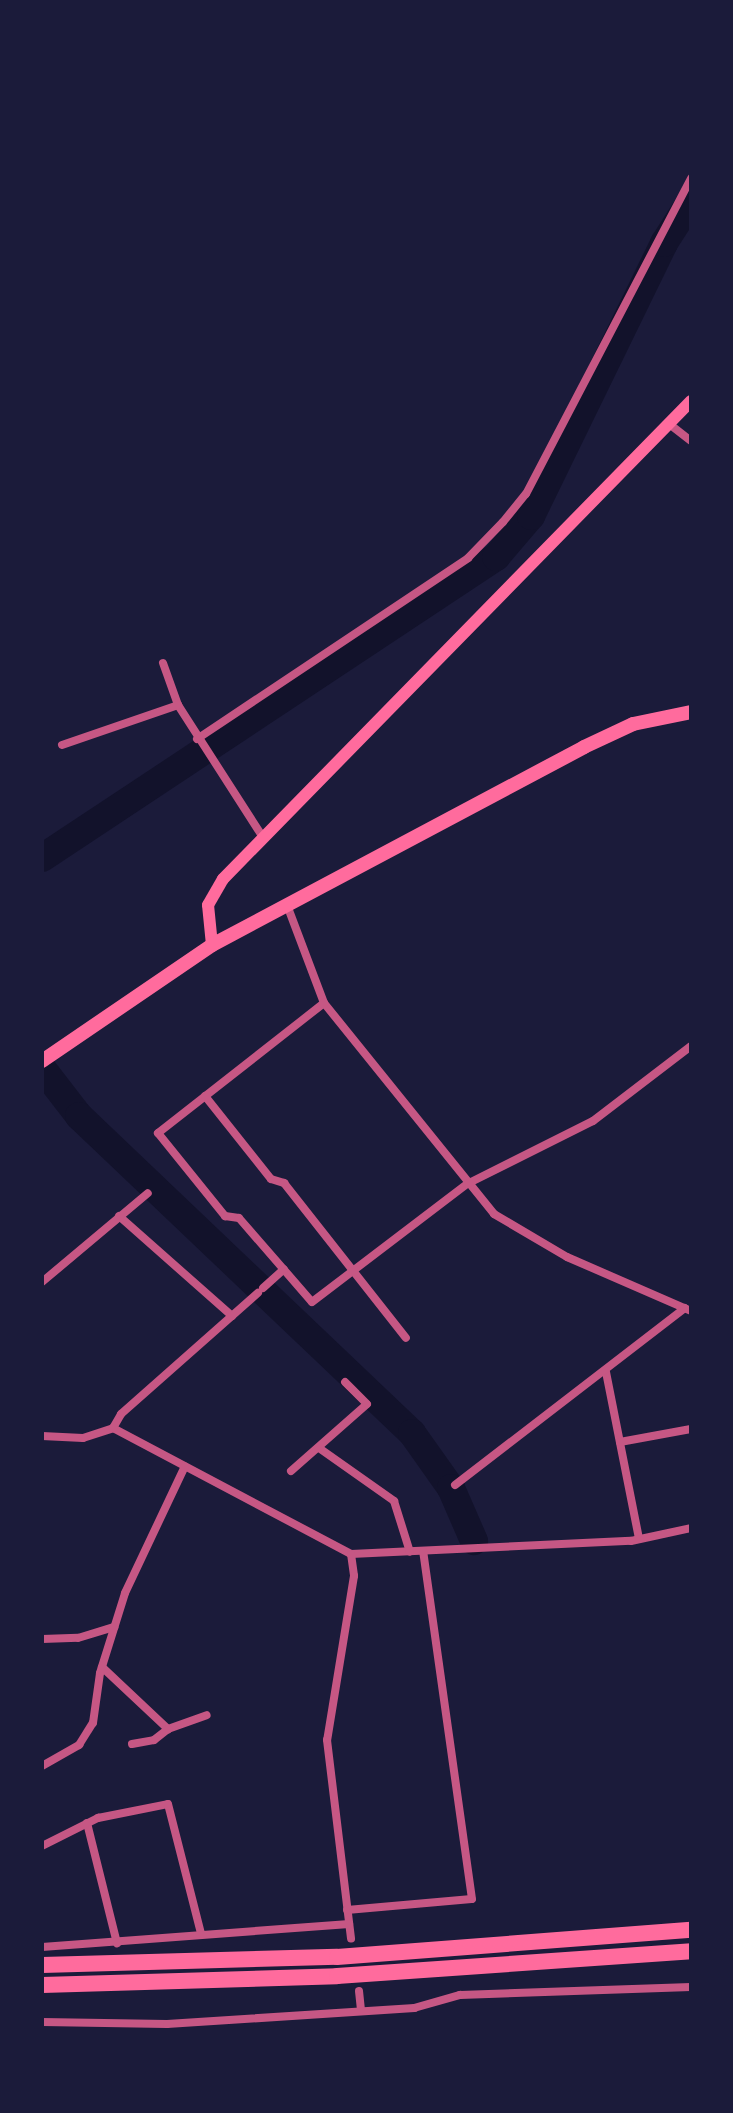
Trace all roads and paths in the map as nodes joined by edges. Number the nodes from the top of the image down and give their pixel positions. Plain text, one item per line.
1 (691, 179) edge
2 (691, 401) edge
3 (668, 423) junction
4 (691, 441) edge
5 (163, 663) dead end
6 (178, 705) junction
7 (691, 712) edge
8 (197, 739) junction
9 (62, 745) dead end
10 (262, 836) junction
11 (287, 905) junction
12 (212, 945) junction
13 (324, 1003) junction
14 (691, 1046) edge
15 (43, 1060) edge
16 (205, 1096) junction
17 (467, 1184) junction
18 (148, 1193) dead end
19 (119, 1216) junction
20 (284, 1269) junction
21 (352, 1271) junction
22 (42, 1282) edge
23 (688, 1309) edge
24 (232, 1316) junction
25 (406, 1338) dead end
26 (606, 1372) junction
27 (345, 1382) dead end
28 (113, 1428) junction
29 (691, 1429) edge
30 (42, 1436) edge
31 (620, 1442) junction
32 (319, 1448) junction
33 (185, 1466) junction
34 (291, 1471) dead end
35 (455, 1485) dead end
36 (691, 1528) edge
37 (639, 1539) junction
38 (423, 1551) junction
39 (410, 1552) junction
40 (351, 1554) junction
41 (114, 1627) junction
42 (42, 1639) edge
43 (102, 1667) junction
44 (207, 1715) dead end
45 (168, 1729) junction
46 (132, 1744) dead end
47 (42, 1766) edge
48 (87, 1823) junction
49 (42, 1846) edge
50 (347, 1910) junction
51 (349, 1924) junction
52 (691, 1930) edge
53 (201, 1933) junction
54 (351, 1939) dead end
55 (117, 1943) junction
56 (42, 1947) edge
57 (691, 1951) edge
58 (42, 1965) edge
59 (42, 1985) edge
60 (691, 1987) edge
61 (359, 1991) dead end
62 (361, 2011) junction
63 (42, 2022) edge

1 - 8 street
2 - 3 main road
3 - 4 street
3 - 10 main road
5 - 6 street
6 - 8 street
6 - 9 street
7 - 11 main road
8 - 10 street
10 - 12 main road
11 - 12 main road
11 - 13 street
12 - 15 main road
13 - 16 street
13 - 17 street
14 - 17 street
16 - 20 street
16 - 21 street
17 - 21 street
17 - 23 street
18 - 19 street
19 - 22 street
19 - 24 street
20 - 21 street
20 - 24 street
21 - 25 street
23 - 26 street
24 - 28 street
26 - 31 street
26 - 35 street
27 - 32 street
28 - 30 street
28 - 33 street
29 - 31 street
31 - 37 street
32 - 34 street
32 - 39 street
33 - 40 street
33 - 41 street
36 - 37 street
37 - 38 street
38 - 39 street
38 - 50 street
39 - 40 street
40 - 50 street
41 - 42 street
41 - 43 street
43 - 45 street
43 - 47 street
44 - 45 street
45 - 46 street
48 - 49 street
48 - 53 street
48 - 55 street
50 - 51 street
51 - 53 street
51 - 54 street
52 - 58 highway
53 - 55 street
55 - 56 street
57 - 59 highway
60 - 62 street
61 - 62 street
62 - 63 street

